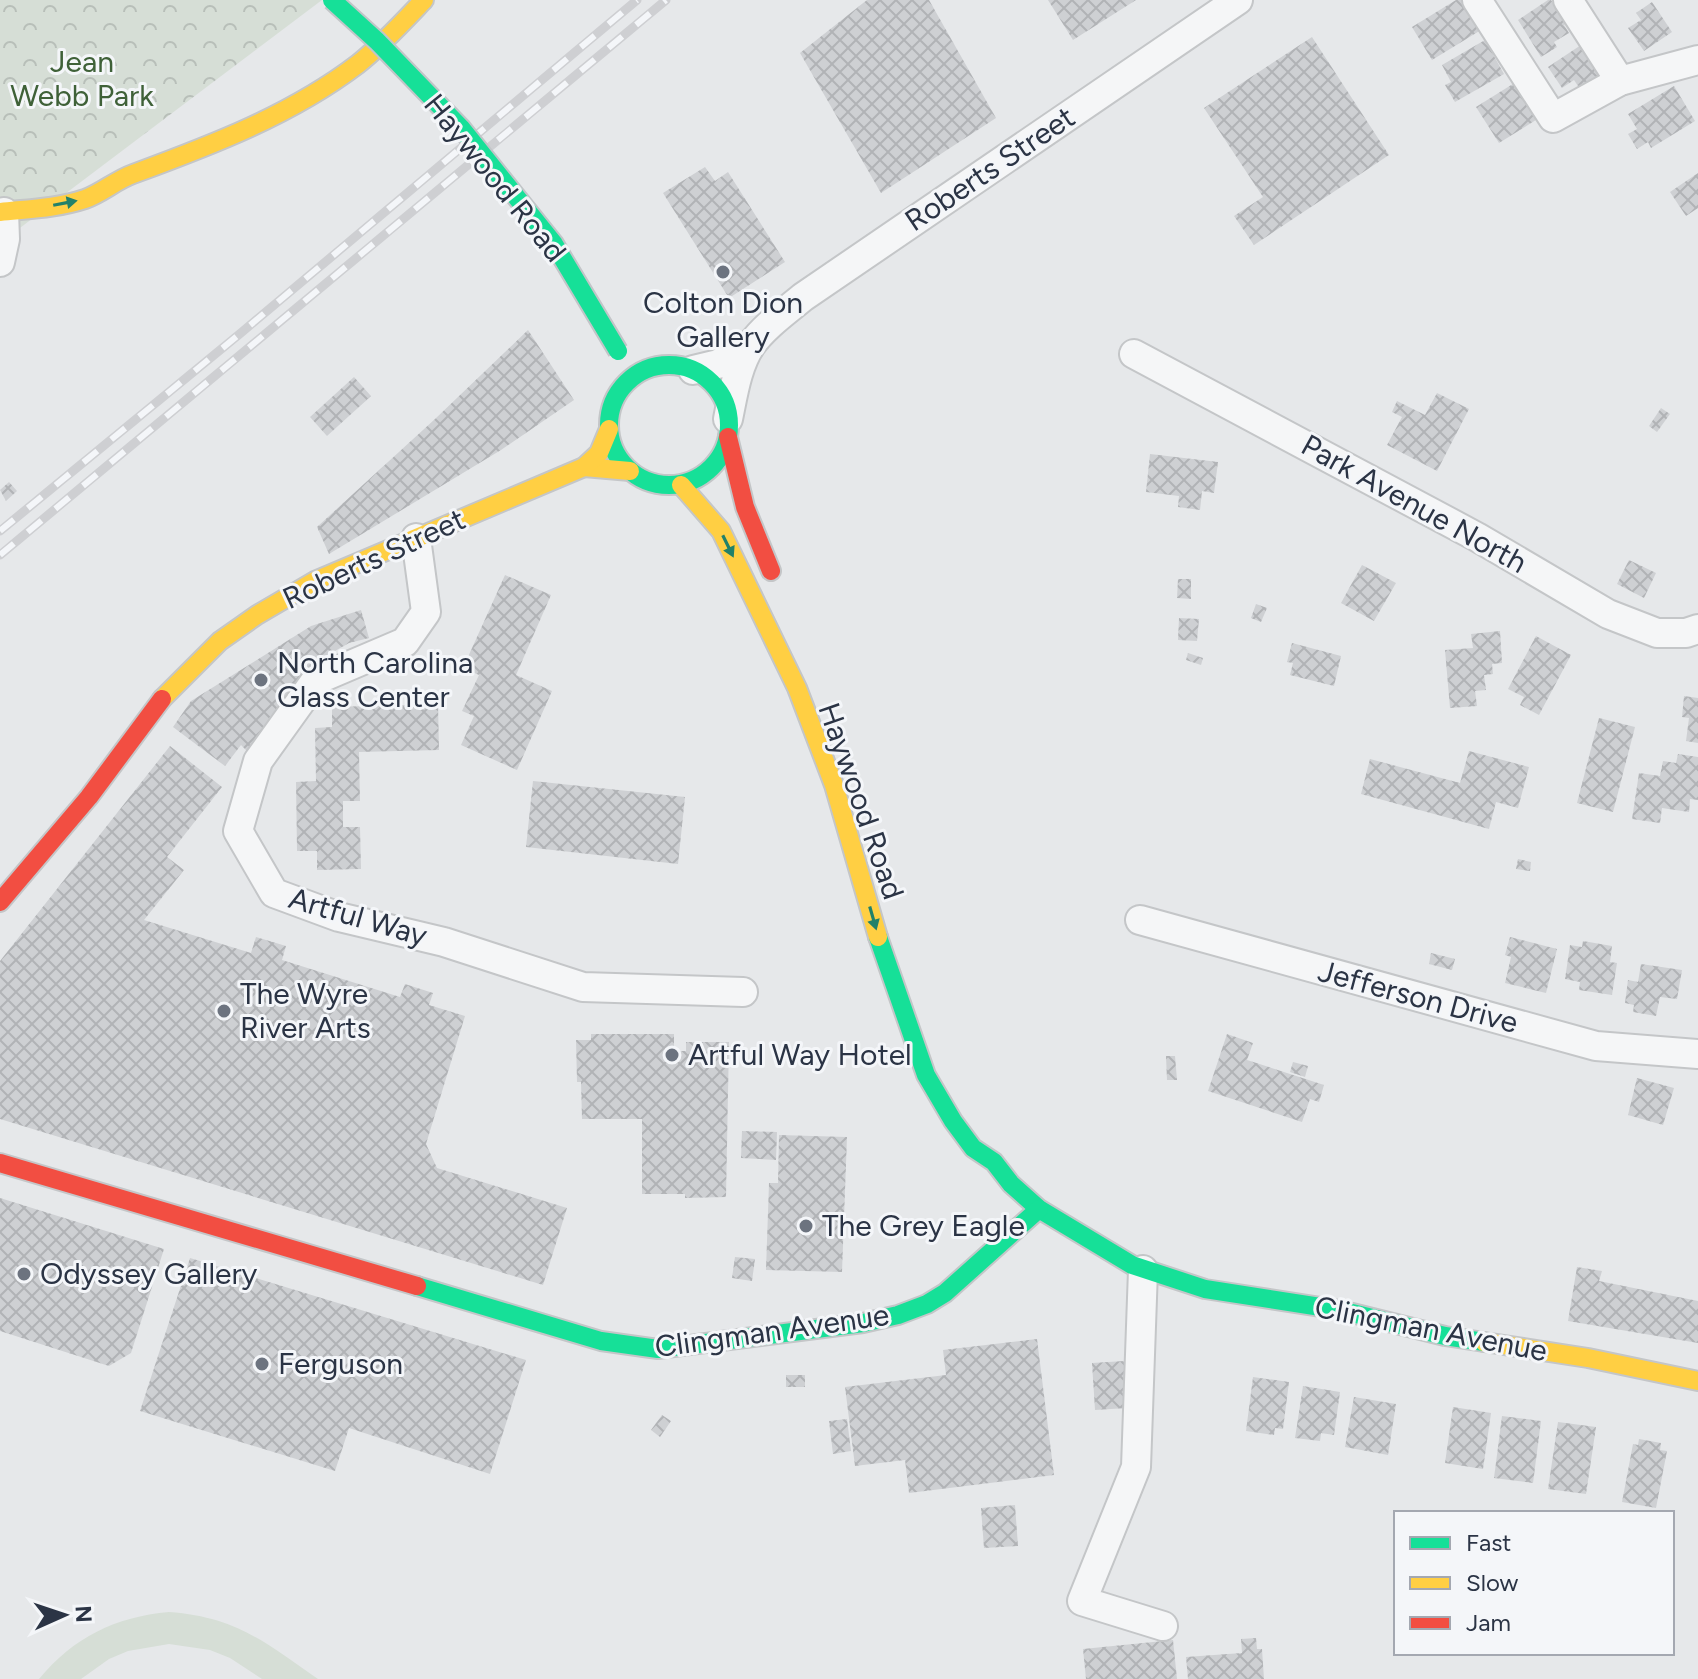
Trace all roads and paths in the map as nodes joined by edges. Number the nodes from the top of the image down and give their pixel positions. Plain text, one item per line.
1 (332, 0) edge
2 (424, 0) edge
3 (1238, 0) edge
4 (1477, 0) edge
5 (1568, 0) edge
6 (1698, 60) edge
7 (1620, 81) junction
8 (94, 176) dead end
9 (124, 177) junction
10 (2, 212) edge
11 (0, 262) edge
12 (749, 348) junction
13 (1134, 354) dead end
14 (693, 370) junction
15 (633, 376) junction
16 (728, 428) junction
17 (609, 429) junction
18 (584, 467) junction
19 (630, 471) junction
20 (681, 485) junction
21 (416, 538) junction
22 (778, 587) dead end
23 (1698, 629) edge
24 (856, 778) dead end
25 (834, 785) junction
26 (0, 902) edge
27 (1140, 920) dead end
28 (743, 992) dead end
29 (1698, 1054) edge
30 (990, 1136) dead end
31 (994, 1162) junction
32 (0, 1163) edge
33 (1039, 1209) junction
34 (1143, 1270) junction
35 (1698, 1381) edge
36 (1163, 1626) dead end

1 - 15 main road, Haywood Road, bridge
2 - 9 main road
3 - 12 street, Roberts Street
4 - 7 street
5 - 7 street
6 - 7 street
8 - 9 main road
10 -> 9 main road
10 - 11 street
12 - 14 street, Roberts Street
12 - 16 street, Roberts Street
13 - 23 street, Park Avenue North
14 - 15 main road
14 - 16 main road
15 - 17 main road
16 - 20 main road
16 - 22 main road
17 - 18 main road
17 - 19 main road
18 - 19 main road, Roberts Street
18 - 21 main road, Roberts Street
19 - 20 main road
20 -> 25 main road, Haywood Road
21 - 26 main road, Roberts Street
21 - 28 street, Artful Way
24 - 25 main road
25 -> 31 main road, Haywood Road
27 - 29 street, Jefferson Drive
30 - 31 main road
31 - 33 main road, Haywood Road
32 - 33 main road, Clingman Avenue
33 - 34 main road, Clingman Avenue
34 - 35 main road, Clingman Avenue
34 - 36 street

